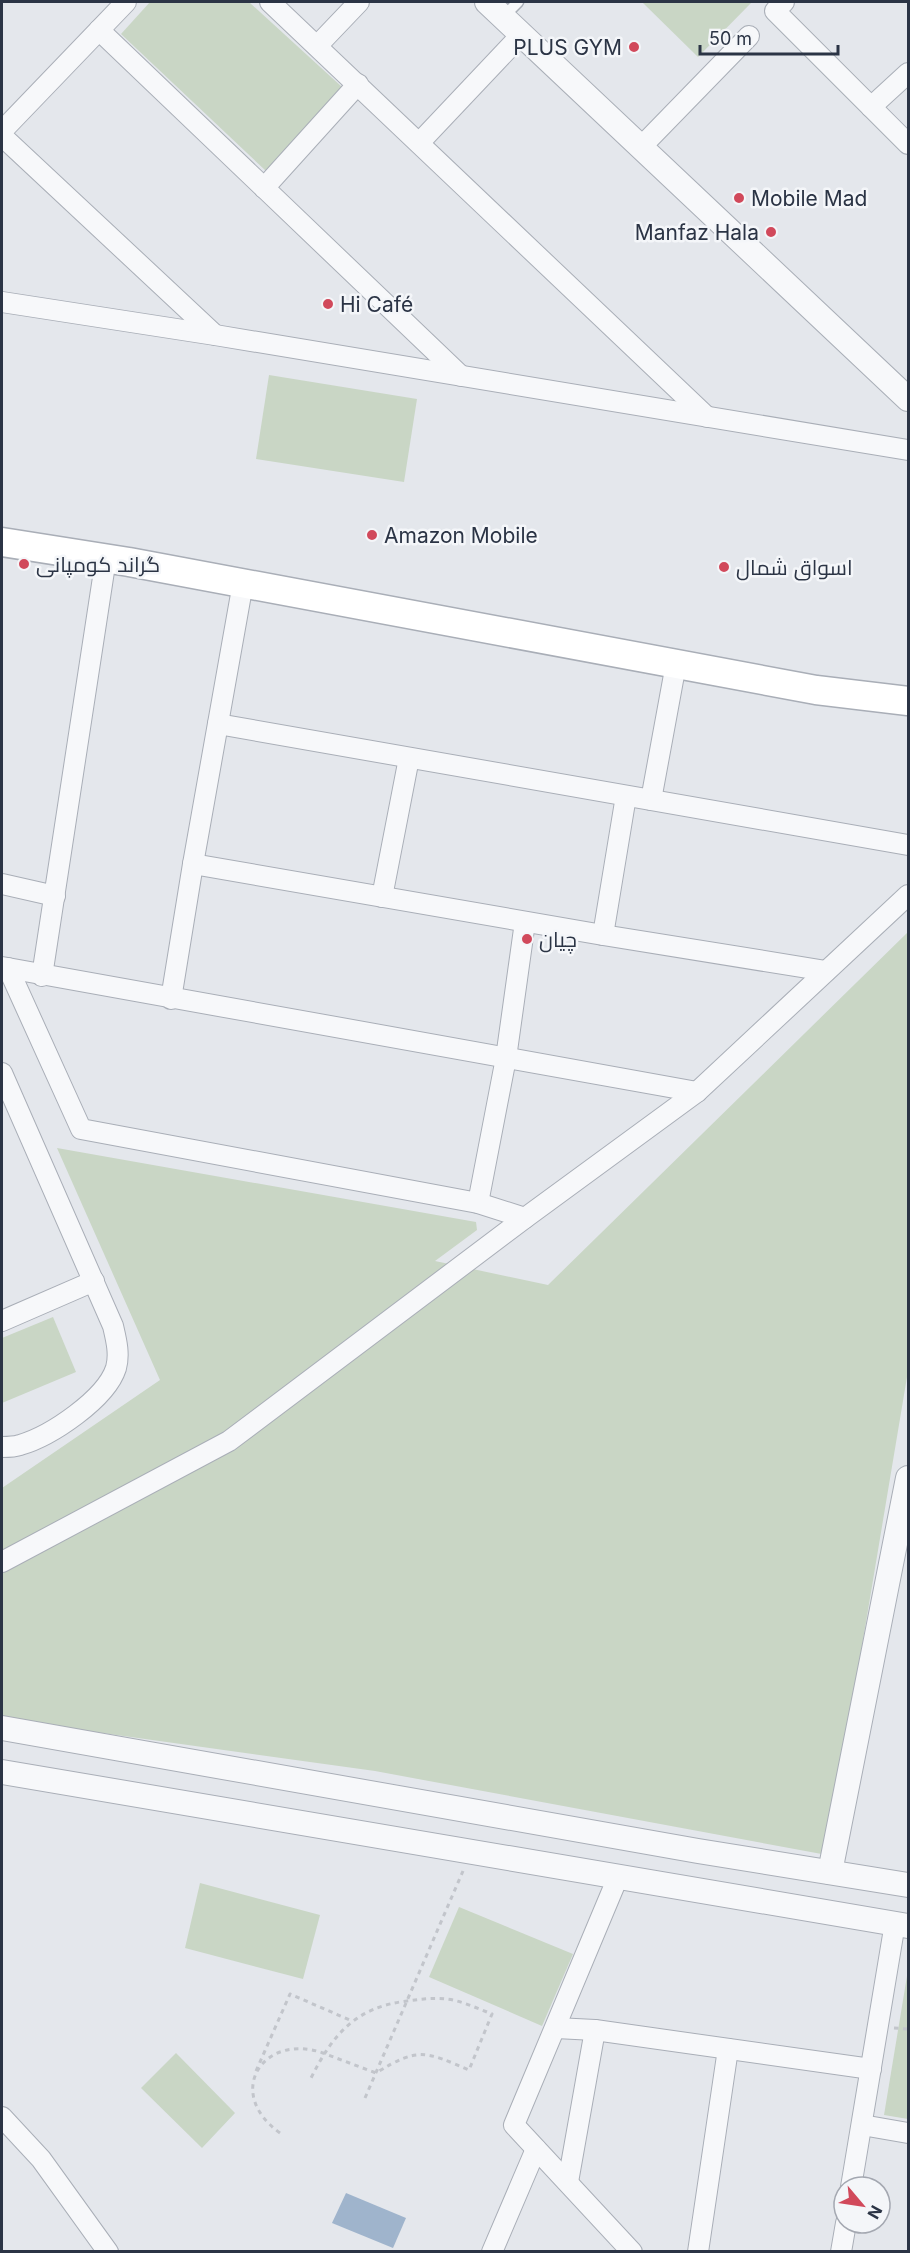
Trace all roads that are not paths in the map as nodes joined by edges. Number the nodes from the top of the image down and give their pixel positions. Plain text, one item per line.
1 (126, 2) edge
2 (270, 2) edge
3 (359, 2) edge
4 (784, 2) edge
5 (503, 7) edge
6 (99, 30) junction
7 (522, 34) junction
8 (749, 36) dead end
9 (317, 46) junction
10 (909, 73) edge
11 (358, 84) junction
12 (871, 107) junction
13 (2, 131) edge
14 (2, 136) edge
15 (420, 142) junction
16 (909, 144) edge
17 (641, 147) junction
18 (264, 188) junction
19 (2, 302) edge
20 (215, 335) junction
21 (461, 376) junction
22 (909, 399) edge
23 (707, 417) junction
24 (909, 450) edge
25 (2, 542) edge
26 (106, 558) junction
27 (243, 583) junction
28 (676, 664) junction
29 (909, 701) edge
30 (218, 724) junction
31 (409, 758) junction
32 (626, 796) junction
33 (651, 800) junction
34 (909, 845) edge
35 (193, 864) junction
36 (2, 884) edge
37 (909, 895) edge
38 (55, 896) junction
39 (382, 897) junction
40 (525, 922) junction
41 (603, 935) junction
42 (5, 968) edge
43 (826, 971) junction
44 (42, 976) junction
45 (171, 999) junction
46 (506, 1058) junction
47 (3, 1078) edge
48 (697, 1092) junction
49 (478, 1203) junction
50 (525, 1218) junction
51 (94, 1281) junction
52 (2, 1321) edge
53 (2, 1447) edge
54 (909, 1478) edge
55 (2, 1562) edge
56 (2, 1728) edge
57 (2, 1772) edge
58 (698, 1851) junction
59 (830, 1872) junction
60 (618, 1877) junction
61 (909, 1886) edge
62 (694, 1890) junction
63 (902, 1924) edge
64 (556, 2028) junction
65 (595, 2030) junction
66 (728, 2049) junction
67 (871, 2069) junction
68 (2, 2117) edge
69 (862, 2124) junction
70 (909, 2133) edge
71 (537, 2149) junction
72 (853, 2175) edge
73 (568, 2182) junction
74 (844, 2235) edge
75 (108, 2252) edge
76 (492, 2252) edge
77 (632, 2252) edge
78 (698, 2252) edge
79 (841, 2252) edge

1 - 6 street
2 - 9 street
3 - 9 street
4 - 12 street
5 - 7 street
6 - 13 street
6 - 18 street
7 - 15 street
7 - 17 street
8 - 17 street
9 - 11 street
10 - 12 street
11 - 15 street
11 - 18 street
12 - 16 street
14 - 20 street
15 - 23 street
17 - 22 street
18 - 21 street
19 - 20 street
20 - 21 street
21 - 23 street
23 - 24 street
25 - 26 main road
26 - 27 main road
26 - 38 street
27 - 28 main road
27 - 30 street
28 - 29 main road
28 - 33 street
30 - 31 street
30 - 35 street
31 - 32 street
31 - 39 street
32 - 33 street
32 - 41 street
33 - 34 street
35 - 39 street
35 - 45 street
36 - 38 street
37 - 43 street
38 - 44 street
39 - 40 street
40 - 41 street
40 - 46 street
41 - 43 street
42 - 44 street
42 - 49 street
43 - 48 street
44 - 45 street
45 - 46 street
46 - 48 street
46 - 49 street
47 - 51 street
48 - 50 street
49 - 50 street
50 - 55 street
51 - 52 street
51 - 53 street
54 - 59 street
56 - 58 street
57 - 60 street
58 - 59 street
58 - 62 street
59 - 61 street
60 - 62 street
60 - 64 street
62 - 63 street
63 - 67 street
64 - 65 street
64 - 71 street
65 - 66 street
65 - 73 street
66 - 67 street
66 - 78 street
67 - 69 street
68 - 75 street
69 - 70 street
69 - 72 street
71 - 73 street
71 - 76 street
73 - 77 street
74 - 79 street

